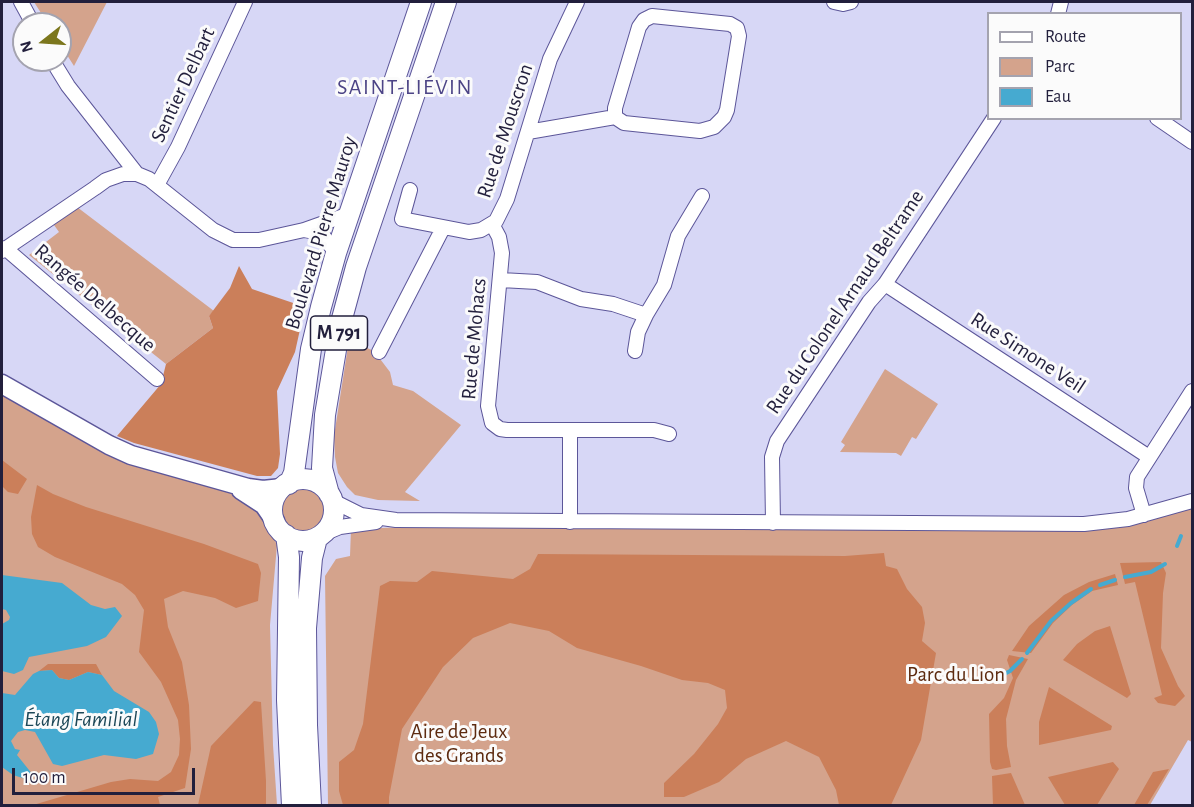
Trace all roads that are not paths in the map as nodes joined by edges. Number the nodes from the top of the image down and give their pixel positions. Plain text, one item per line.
1 (245, 2) edge
2 (421, 2) edge
3 (446, 2) edge
4 (577, 2) edge
5 (834, 2) edge
6 (850, 2) edge
7 (59, 72) edge
8 (615, 117) junction
9 (993, 120) edge
10 (1160, 120) edge
11 (528, 132) junction
12 (1192, 142) edge
13 (137, 174) junction
14 (157, 185) junction
15 (410, 190) dead end
16 (702, 196) dead end
17 (349, 214) junction
18 (492, 224) junction
19 (443, 228) junction
20 (304, 230) junction
21 (4, 250) edge
22 (336, 253) junction
23 (501, 280) junction
24 (885, 284) junction
25 (646, 315) junction
26 (635, 351) dead end
27 (379, 352) dead end
28 (157, 379) dead end
29 (2, 384) edge
30 (1192, 391) edge
31 (570, 430) junction
32 (669, 434) dead end
33 (1149, 457) junction
34 (220, 482) junction
35 (285, 486) junction
36 (331, 497) junction
37 (1192, 501) edge
38 (1144, 515) junction
39 (396, 520) junction
40 (570, 522) junction
41 (773, 523) junction
42 (280, 528) junction
43 (319, 537) junction
44 (292, 806) edge
45 (311, 806) edge

1 - 14 street, Sentier Delbart
2 - 17 main road, Boulevard Pierre Mauroy / M 791
3 - 36 main road, Boulevard Pierre Mauroy / M 791
4 - 11 street, Rue de Mouscron
5 - 6 street
7 - 13 street
8 - 8 street
8 - 11 street
9 - 24 street, Rue du Colonel Arnaud Beltrame
10 - 12 street
11 - 18 street, Rue de Mouscron
13 - 14 street
13 - 21 street
14 - 20 street
15 - 19 street, Rue de Mouscron
16 - 25 street
17 - 20 street
17 - 22 main road, Boulevard Pierre Mauroy / M 791
18 - 19 street, Rue de Mouscron
18 - 23 street, Rue de Mohacs
19 - 27 street
20 - 22 street
21 - 28 street, Rangée Delbecque
22 - 35 main road, Boulevard Pierre Mauroy / M 791
23 - 25 street
23 - 31 street, Rue de Mohacs
24 - 33 street, Rue Simone Veil
24 - 41 street, Rue du Colonel Arnaud Beltrame
25 - 26 street
29 - 34 street
30 - 33 street
31 - 32 street, Rue de Mohacs
31 - 40 street
33 - 38 street
34 - 35 street
34 - 42 street
35 - 36 main road
35 - 42 main road
36 - 39 street
36 - 43 main road
37 - 38 street
38 - 41 street
39 - 40 street
39 - 43 street
40 - 41 street
42 - 43 main road
42 - 44 main road
43 - 45 main road

